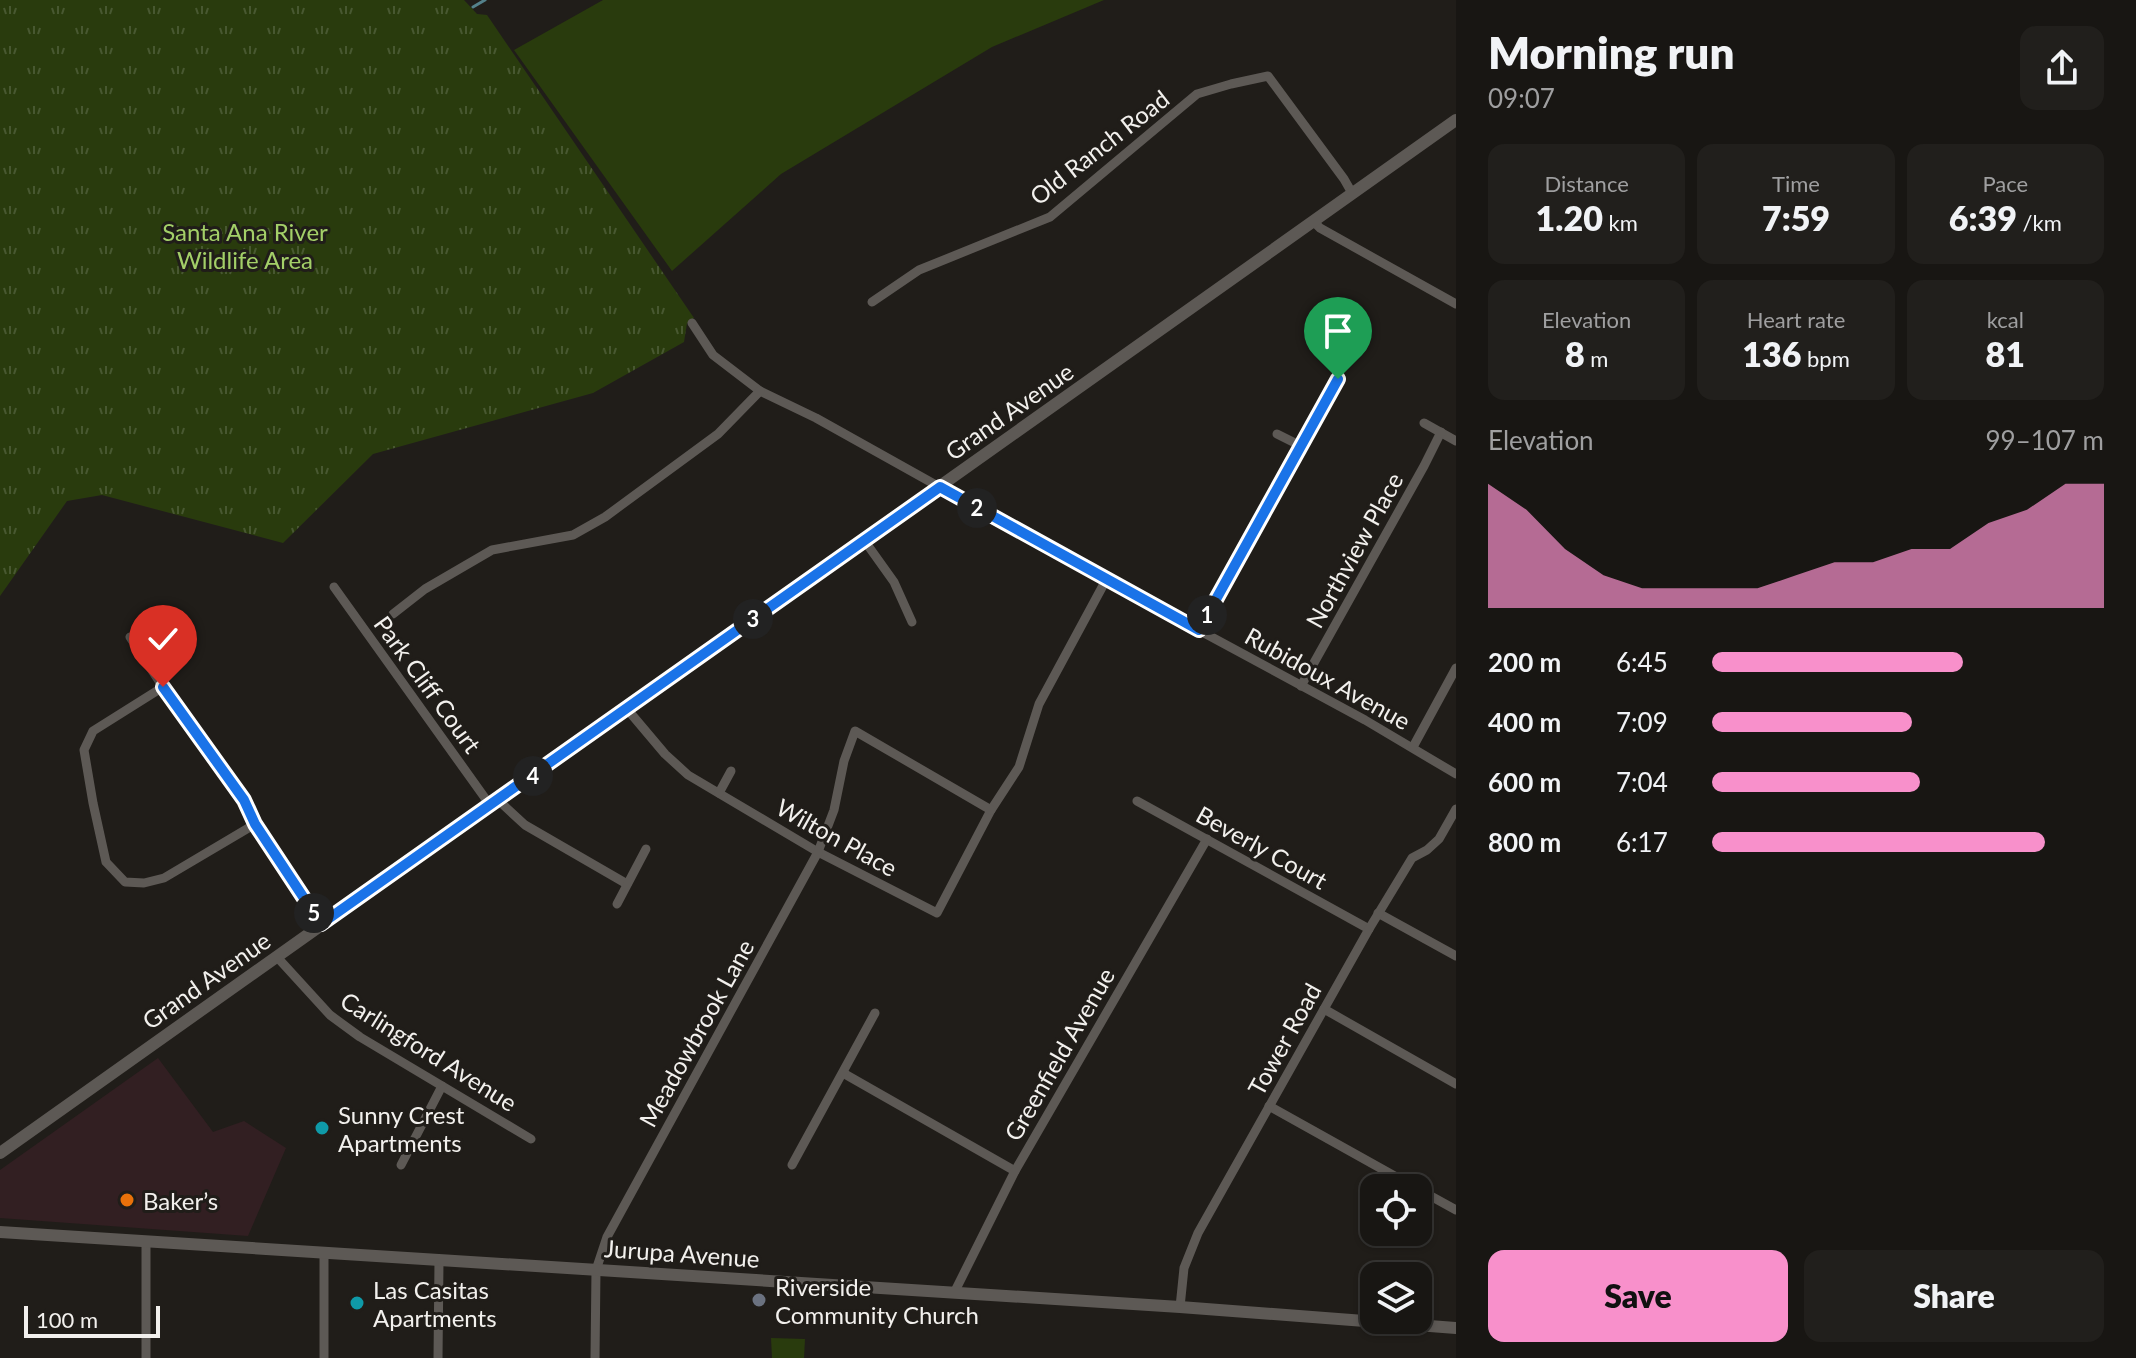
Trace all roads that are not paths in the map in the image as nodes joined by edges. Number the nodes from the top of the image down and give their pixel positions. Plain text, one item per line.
1 (1456, 120) edge
2 (1352, 193) junction
3 (1313, 221) junction
4 (872, 302) dead end
5 (1456, 304) edge
6 (692, 323) dead end
7 (1338, 379) dead end
8 (760, 391) junction
9 (1424, 423) dead end
10 (1441, 432) junction
11 (1277, 434) dead end
12 (1456, 441) edge
13 (1301, 446) junction
14 (940, 487) junction
15 (864, 540) junction
16 (1106, 580) junction
17 (334, 587) dead end
18 (393, 614) dead end
19 (912, 622) dead end
20 (1199, 630) junction
21 (130, 637) dead end
22 (1456, 668) edge
23 (1301, 686) junction
24 (163, 687) junction
25 (627, 709) junction
26 (1413, 747) junction
27 (731, 771) dead end
28 (1456, 774) edge
29 (719, 793) junction
30 (1137, 801) dead end
31 (494, 803) junction
32 (1456, 809) edge
33 (991, 810) junction
34 (255, 824) junction
35 (1207, 839) junction
36 (646, 849) dead end
37 (818, 852) junction
38 (627, 884) junction
39 (617, 904) dead end
40 (1378, 913) junction
41 (321, 924) junction
42 (1369, 929) junction
43 (1456, 956) edge
44 (277, 957) junction
45 (1324, 1009) junction
46 (875, 1013) dead end
47 (843, 1073) junction
48 (1456, 1084) edge
49 (442, 1086) junction
50 (1269, 1106) junction
51 (531, 1139) dead end
52 (0, 1153) edge
53 (401, 1165) dead end
54 (792, 1165) dead end
55 (1015, 1171) junction
56 (1392, 1174) edge
57 (1432, 1196) edge
58 (1456, 1210) edge
59 (0, 1232) edge
60 (146, 1242) junction
61 (324, 1253) junction
62 (439, 1261) junction
63 (596, 1270) junction
64 (954, 1293) junction
65 (1180, 1307) junction
66 (1456, 1328) edge
67 (146, 1358) edge
68 (324, 1358) edge
69 (438, 1358) edge
70 (595, 1358) edge

1 - 2 street, Grand Avenue
2 - 3 street, Grand Avenue
2 - 4 street, Old Ranch Road
3 - 5 street
3 - 14 street, Grand Avenue
6 - 8 street, Rubidoux Avenue
7 - 13 street
8 - 14 street, Rubidoux Avenue
8 - 18 street
9 - 10 street
10 - 12 street
10 - 23 street, Northview Place
11 - 13 street
13 - 20 street
14 - 15 street, Grand Avenue
14 - 16 street, Rubidoux Avenue
15 - 19 street
15 - 25 street, Grand Avenue
16 - 20 street, Rubidoux Avenue
16 - 33 street
17 - 31 street, Park Cliff Court
20 - 23 street, Rubidoux Avenue
21 - 24 street
22 - 26 street
23 - 26 street, Rubidoux Avenue
24 - 34 street
24 - 34 street
25 - 29 street, Wilton Place
25 - 31 street, Grand Avenue
26 - 28 street, Rubidoux Avenue
27 - 29 street
29 - 37 street, Wilton Place
30 - 35 street, Beverly Court
31 - 38 street, Park Cliff Court
31 - 41 street, Grand Avenue
32 - 40 street, Tower Road
33 - 37 street, Wilton Place
33 - 37 street, Meadowbrook Lane
34 - 41 street
35 - 42 street, Beverly Court
35 - 55 street, Greenfield Avenue
36 - 38 street
37 - 63 street, Meadowbrook Lane
38 - 39 street
40 - 42 street, Tower Road
40 - 43 street
41 - 44 street, Grand Avenue
42 - 45 street, Tower Road
44 - 49 street, Carlingford Avenue
44 - 52 street, Grand Avenue
45 - 48 street
45 - 50 street, Tower Road
46 - 47 street
47 - 54 street
47 - 55 street
49 - 51 street, Carlingford Avenue
49 - 53 street
50 - 56 street
50 - 65 street, Tower Road
55 - 64 street, Greenfield Avenue
57 - 58 street
59 - 60 street, Jurupa Avenue
60 - 61 street, Jurupa Avenue
60 - 67 street
61 - 62 street, Jurupa Avenue
61 - 68 street
62 - 63 street, Jurupa Avenue
62 - 69 street
63 - 64 street, Jurupa Avenue
63 - 70 street, Meadowbrook Lane
64 - 65 street, Jurupa Avenue
65 - 66 street, Jurupa Avenue

